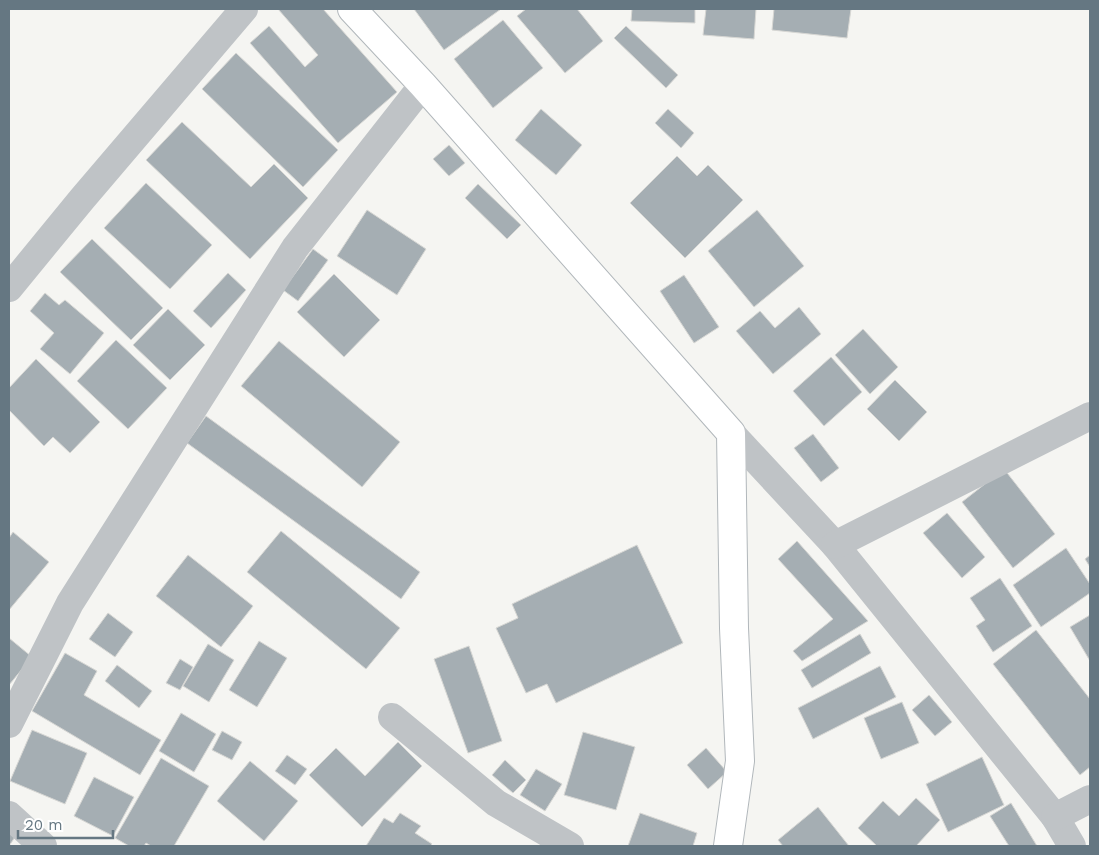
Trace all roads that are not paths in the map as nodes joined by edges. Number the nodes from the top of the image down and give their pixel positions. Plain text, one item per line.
1 (244, 9) edge
2 (354, 10) edge
3 (423, 85) junction
4 (9, 288) edge
5 (1090, 416) edge
6 (731, 433) junction
7 (835, 545) junction
8 (392, 717) dead end
9 (9, 724) edge
10 (1090, 800) edge
11 (9, 815) edge
12 (1055, 817) junction
13 (42, 846) edge
14 (570, 846) edge
15 (728, 846) edge
16 (1072, 846) edge

1 - 4 street
2 - 3 street
3 - 6 street
3 - 9 street
5 - 7 street
6 - 7 street
6 - 15 street
7 - 12 street
8 - 14 street
10 - 12 street
11 - 13 street
12 - 16 street

